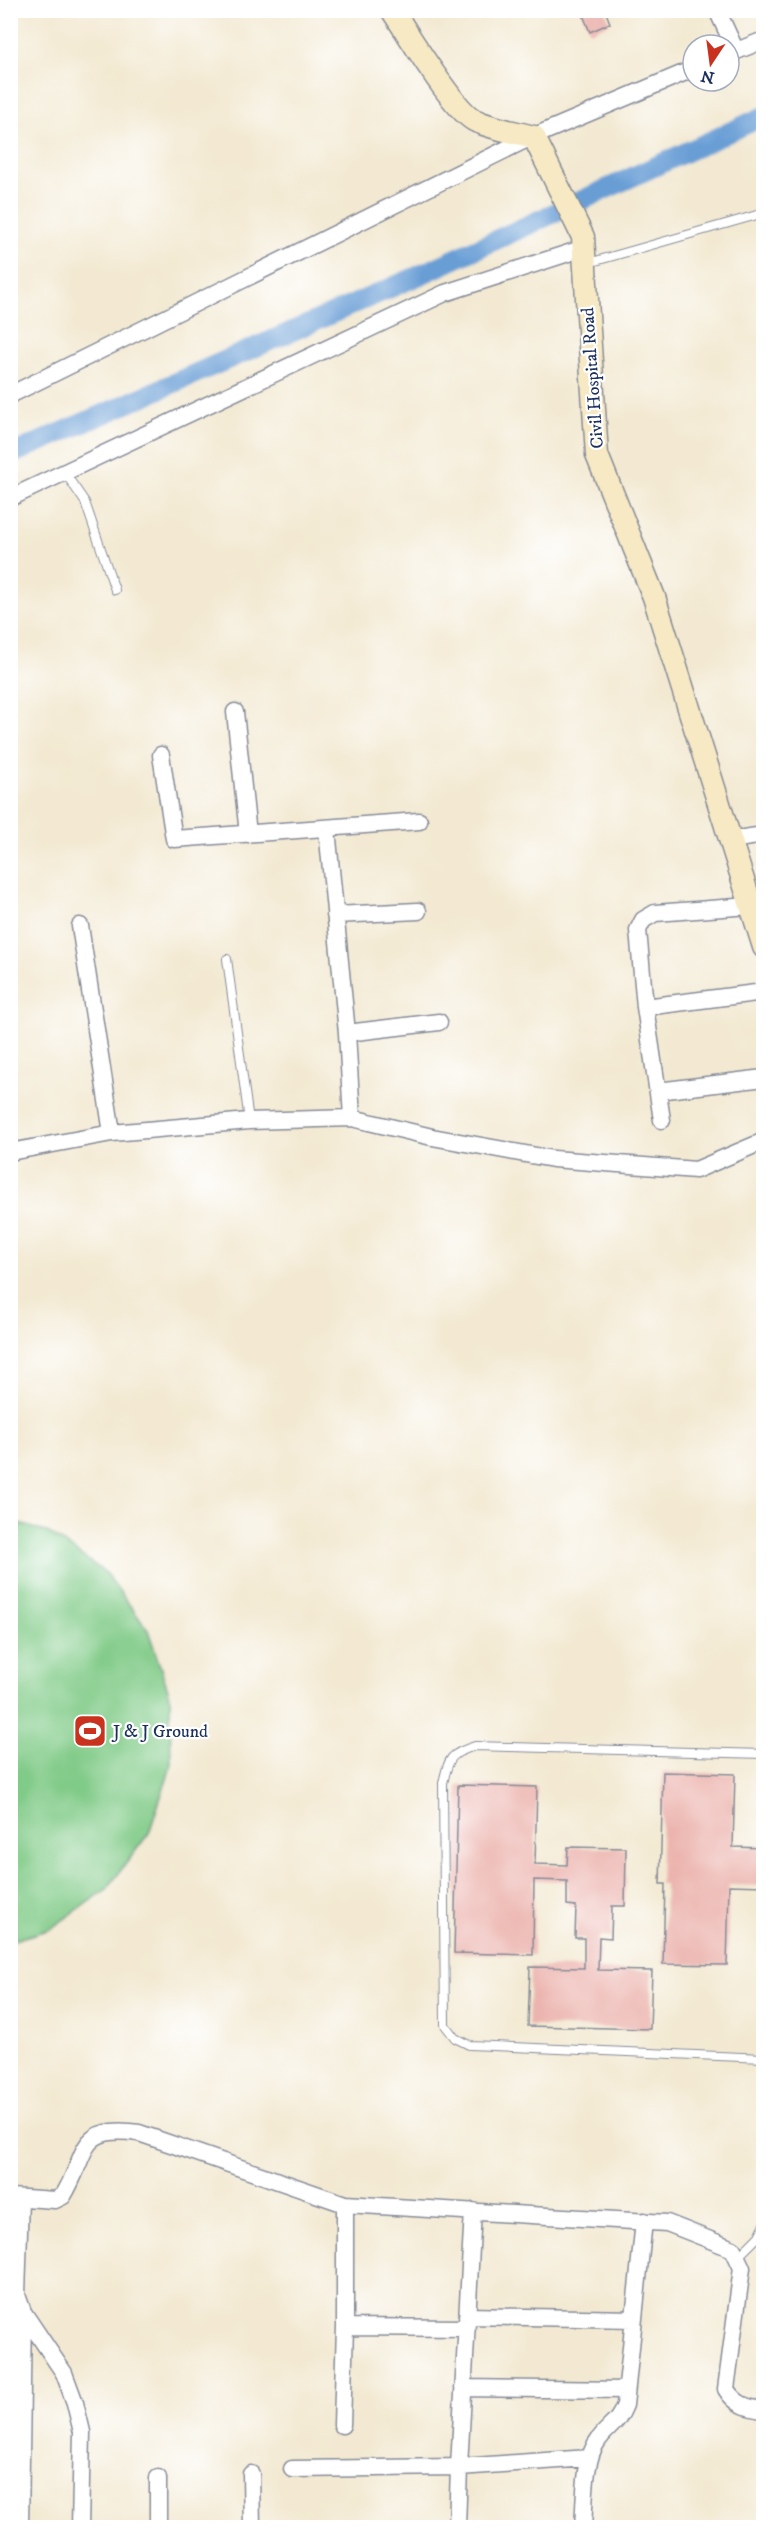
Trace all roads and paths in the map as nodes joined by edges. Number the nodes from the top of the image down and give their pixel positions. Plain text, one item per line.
1 (392, 10) edge
2 (717, 10) edge
3 (726, 33) edge
4 (764, 40) edge
5 (741, 49) edge
6 (681, 75) edge
7 (536, 141) junction
8 (764, 213) edge
9 (584, 250) junction
10 (10, 395) edge
11 (65, 473) junction
12 (10, 498) edge
13 (115, 590) dead end
14 (235, 712) dead end
15 (161, 754) dead end
16 (419, 821) dead end
17 (327, 829) junction
18 (248, 834) junction
19 (764, 835) edge
20 (730, 840) junction
21 (750, 906) junction
22 (418, 911) dead end
23 (335, 915) junction
24 (80, 926) dead end
25 (764, 947) edge
26 (227, 959) dead end
27 (764, 992) edge
28 (645, 1007) junction
29 (439, 1022) dead end
30 (347, 1033) junction
31 (764, 1078) edge
32 (658, 1091) junction
33 (352, 1118) junction
34 (662, 1120) dead end
35 (249, 1121) junction
36 (112, 1133) junction
37 (764, 1141) edge
38 (10, 1152) edge
39 (764, 1754) edge
40 (764, 2058) edge
41 (15, 2197) edge
42 (345, 2204) junction
43 (473, 2211) junction
44 (644, 2221) junction
45 (764, 2226) edge
46 (738, 2256) junction
47 (22, 2312) junction
48 (634, 2319) junction
49 (467, 2322) junction
50 (345, 2327) junction
51 (463, 2388) junction
52 (626, 2390) junction
53 (764, 2410) edge
54 (342, 2425) dead end
55 (589, 2458) junction
56 (459, 2467) junction
57 (292, 2469) dead end
58 (251, 2474) dead end
59 (158, 2478) dead end
60 (20, 2528) edge
61 (80, 2528) edge
62 (158, 2528) edge
63 (252, 2528) edge
64 (457, 2528) edge
65 (583, 2528) edge

1 - 7 street
2 - 3 street
4 - 5 street
6 - 7 street
7 - 9 street, Civil Hospital Road
7 - 10 street
8 - 9 lane
9 - 11 street
9 - 20 street, Civil Hospital Road
11 - 12 street
11 - 13 lane
14 - 18 street
15 - 18 street
16 - 17 street
17 - 18 street
17 - 23 street
19 - 20 street
20 - 21 street, Civil Hospital Road
21 - 25 street, Civil Hospital Road
21 - 28 street
22 - 23 street
23 - 30 street
24 - 36 street
26 - 35 lane
27 - 28 street
28 - 32 street
29 - 30 street
30 - 33 street
31 - 32 street
32 - 34 street
33 - 35 street
33 - 37 street
35 - 36 street
36 - 38 street
39 - 40 lane
41 - 42 street
41 - 47 street
42 - 43 street
42 - 50 street
43 - 44 street
43 - 49 street
44 - 46 street
44 - 48 street
45 - 46 lane
46 - 53 street
47 - 60 street
47 - 61 street
48 - 49 street
48 - 52 street
49 - 50 street
49 - 51 street
50 - 54 street
51 - 52 street
51 - 56 street
52 - 55 street
55 - 56 street
55 - 65 street
56 - 57 street
56 - 64 street
58 - 63 street
59 - 62 street

